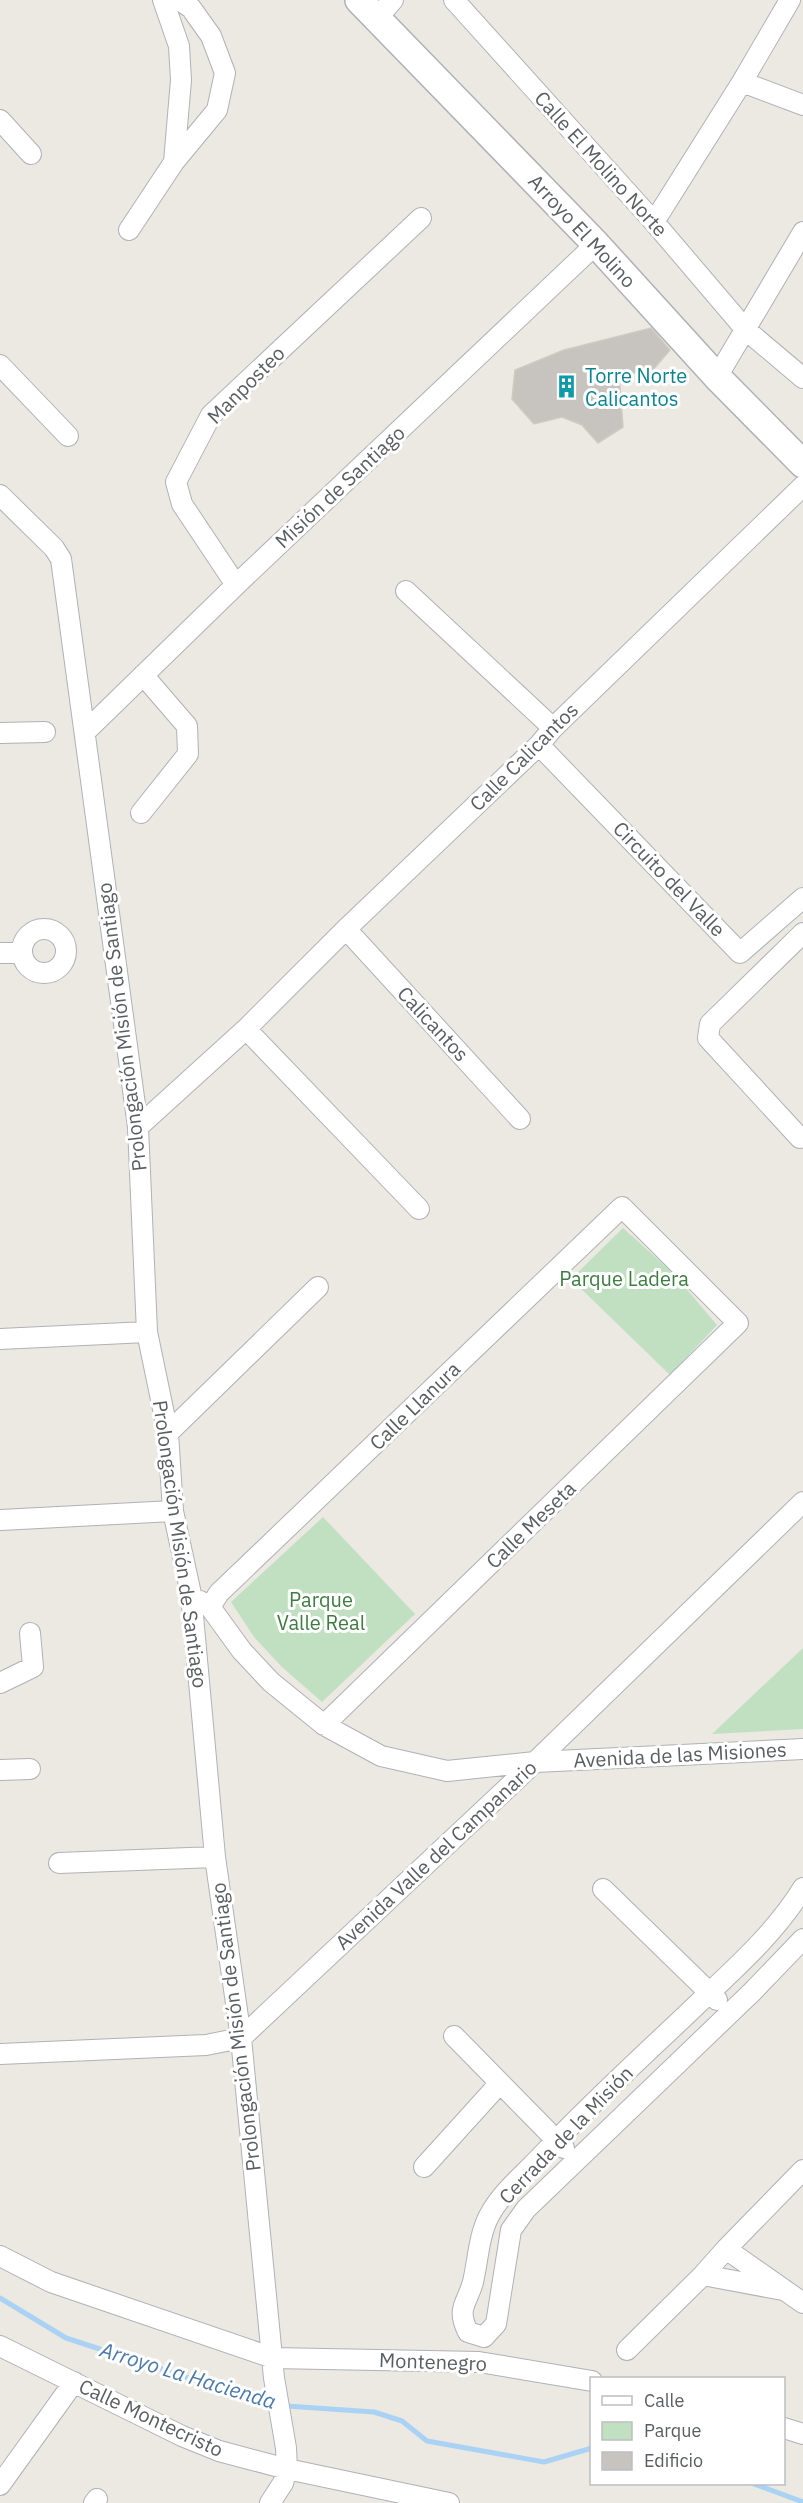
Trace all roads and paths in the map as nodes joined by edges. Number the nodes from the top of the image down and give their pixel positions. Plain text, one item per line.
1 (163, 0) edge
2 (179, 0) edge
3 (454, 0) edge
4 (790, 0) edge
5 (376, 6) edge
6 (742, 82) junction
7 (803, 105) edge
8 (0, 120) edge
9 (31, 154) dead end
10 (174, 162) junction
11 (421, 218) dead end
12 (654, 222) junction
13 (129, 230) dead end
14 (803, 232) edge
15 (596, 244) junction
16 (746, 330) junction
17 (0, 365) edge
18 (717, 377) junction
19 (803, 378) edge
20 (68, 436) dead end
21 (803, 464) edge
22 (803, 486) edge
23 (0, 495) edge
24 (236, 585) junction
25 (406, 591) dead end
26 (143, 675) junction
27 (553, 728) junction
28 (45, 732) dead end
29 (86, 732) junction
30 (0, 734) edge
31 (539, 745) junction
32 (141, 813) dead end
33 (803, 898) edge
34 (346, 929) junction
35 (803, 933) edge
36 (0, 953) edge
37 (22, 953) dead end
38 (246, 1029) junction
39 (520, 1119) dead end
40 (138, 1127) junction
41 (800, 1138) dead end
42 (622, 1207) joint
43 (419, 1209) dead end
44 (318, 1287) dead end
45 (147, 1332) junction
46 (0, 1339) edge
47 (168, 1433) junction
48 (803, 1502) edge
49 (173, 1511) junction
50 (1, 1520) edge
51 (191, 1594) junction
52 (210, 1606) junction
53 (30, 1633) dead end
54 (0, 1683) edge
55 (324, 1725) junction
56 (778, 1749) junction
57 (803, 1749) edge
58 (535, 1762) junction
59 (803, 1764) edge
60 (30, 1769) dead end
61 (0, 1770) edge
62 (215, 1857) junction
63 (59, 1863) dead end
64 (803, 1888) edge
65 (603, 1889) dead end
66 (803, 1939) edge
67 (709, 1993) junction
68 (730, 2013) junction
69 (454, 2036) dead end
70 (241, 2038) junction
71 (0, 2054) edge
72 (500, 2083) junction
73 (556, 2140) junction
74 (577, 2160) junction
75 (424, 2167) dead end
76 (803, 2170) edge
77 (726, 2249) junction
78 (0, 2256) edge
79 (704, 2275) junction
80 (783, 2290) junction
81 (803, 2303) edge
82 (0, 2346) edge
83 (627, 2350) dead end
84 (273, 2358) junction
85 (590, 2381) edge
86 (74, 2382) junction
87 (785, 2429) edge
88 (803, 2434) edge
89 (287, 2469) junction
90 (0, 2485) edge
91 (270, 2503) edge
92 (449, 2503) edge

1 - 10 street
2 - 10 street
3 - 12 street, Calle El Molino Norte
4 - 6 street
5 - 15 street, Arroyo El Molino
6 - 7 street
6 - 12 street
8 - 9 street
10 - 13 street
11 - 24 street, Manposteo
12 - 16 street, Calle El Molino Norte
14 - 16 street
15 - 18 street, Arroyo El Molino
15 - 24 street, Misión de Santiago
16 - 18 street
16 - 19 street, Calle El Molino Norte
17 - 20 street
18 - 21 street, Arroyo El Molino
22 - 27 street, Calle Calicantos
23 - 29 street, Prolongación Misión de Santiago
24 - 26 street, Misión de Santiago
25 - 27 street
26 - 29 street, Misión de Santiago
26 - 32 street
27 - 31 street, Calle Calicantos
28 - 30 street
29 - 40 street, Prolongación Misión de Santiago
31 - 33 street, Circuito del Valle
31 - 34 street, Calle Calicantos
34 - 38 street, Calle Calicantos
34 - 39 street, Calicantos
35 - 41 street
36 - 37 street
38 - 40 street, Calle Calicantos
38 - 43 street
40 - 45 street, Prolongación Misión de Santiago
42 - 52 street, Calle Llanura
42 - 55 street, Calle Meseta
44 - 47 street
45 - 46 street
45 - 47 street, Prolongación Misión de Santiago
47 - 49 street, Prolongación Misión de Santiago
48 - 58 street, Avenida Valle del Campanario
49 - 50 street
49 - 51 street, Prolongación Misión de Santiago
51 - 52 street, Avenida de las Misiones
51 - 62 street, Prolongación Misión de Santiago
52 - 55 street, Avenida de las Misiones
53 - 54 street
55 - 58 street, Avenida de las Misiones
56 - 57 street, Avenida de las Misiones
56 - 58 street, Avenida de las Misiones
56 - 59 street
58 - 70 street, Avenida Valle del Campanario
60 - 61 street
62 - 63 street
62 - 70 street, Prolongación Misión de Santiago
64 - 67 street, Cerrada de la Misión
65 - 67 street
66 - 68 street, Cerrada de la Misión
67 - 68 street
67 - 73 street, Cerrada de la Misión
68 - 74 street, Cerrada de la Misión
69 - 72 street
70 - 71 street
70 - 84 street, Prolongación Misión de Santiago
72 - 73 street
72 - 75 street
73 - 74 street
73 - 74 street, Cerrada de la Misión
76 - 77 street
77 - 79 street
77 - 80 street
78 - 84 street
79 - 80 street
79 - 83 street
80 - 81 street
82 - 86 street, Calle Montecristo
84 - 85 street, Montenegro
84 - 89 street, Prolongación Misión de Santiago
86 - 89 street, Calle Montecristo
86 - 90 street
87 - 88 street
89 - 91 street
89 - 92 street, Calle Montecristo

